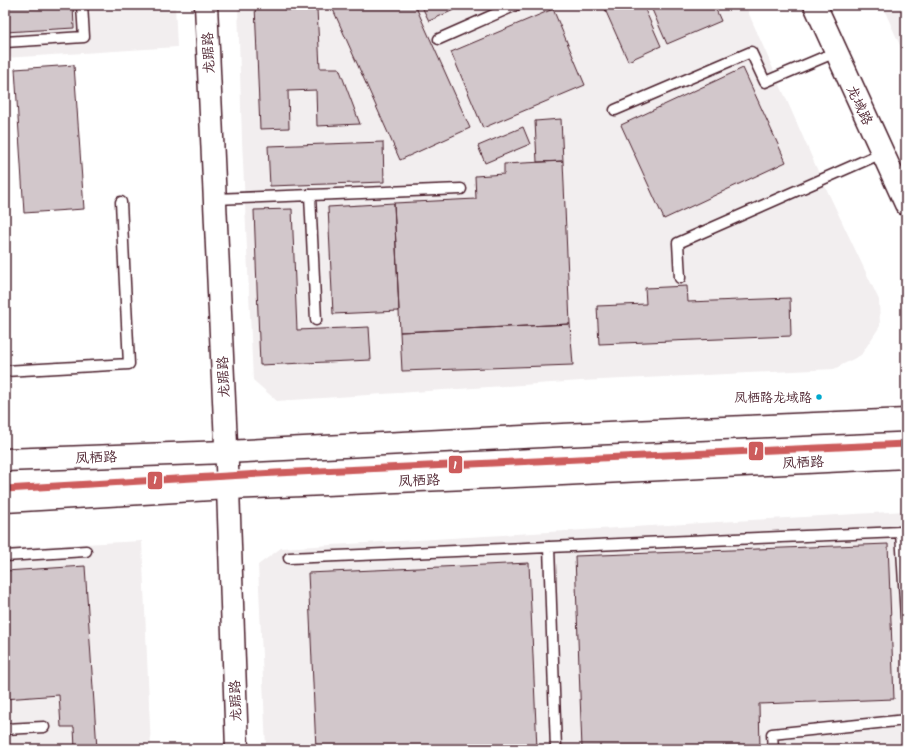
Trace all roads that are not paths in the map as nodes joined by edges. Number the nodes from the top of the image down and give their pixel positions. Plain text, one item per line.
1 (82, 5) edge
2 (206, 5) edge
3 (516, 5) edge
4 (815, 5) edge
5 (439, 39) dead end
6 (5, 42) edge
7 (836, 52) junction
8 (615, 110) dead end
9 (882, 153) junction
10 (901, 178) edge
11 (461, 189) dead end
12 (310, 195) junction
13 (215, 199) junction
14 (121, 202) dead end
15 (906, 204) edge
16 (680, 278) dead end
17 (316, 320) dead end
18 (5, 371) edge
19 (906, 420) edge
20 (226, 452) junction
21 (906, 457) edge
22 (5, 460) edge
23 (228, 488) junction
24 (5, 501) edge
25 (549, 547) junction
26 (86, 551) dead end
27 (5, 556) edge
28 (289, 558) dead end
29 (906, 618) edge
30 (906, 720) edge
31 (44, 727) dead end
32 (5, 729) edge
33 (237, 749) edge
34 (556, 749) edge
35 (773, 749) edge

1 - 6 lane
2 - 13 main road, 龙踞路
3 - 5 lane
4 - 7 main road, 龙域路
7 - 8 lane
7 - 9 main road, 龙域路
9 - 10 main road, 龙域路
9 - 16 lane
10 - 15 main road, 龙域路
11 - 12 lane
12 - 13 lane
12 - 17 lane
13 - 20 main road, 龙踞路
14 - 18 lane
19 - 20 main road, 凤栖路
20 - 22 main road, 凤栖路
20 - 23 main road, 龙踞路
21 - 23 main road, 凤栖路
23 - 24 main road, 凤栖路
23 - 33 main road, 龙踞路
25 - 28 lane
25 - 29 lane
25 - 34 lane
26 - 27 lane
30 - 35 lane
31 - 32 lane

